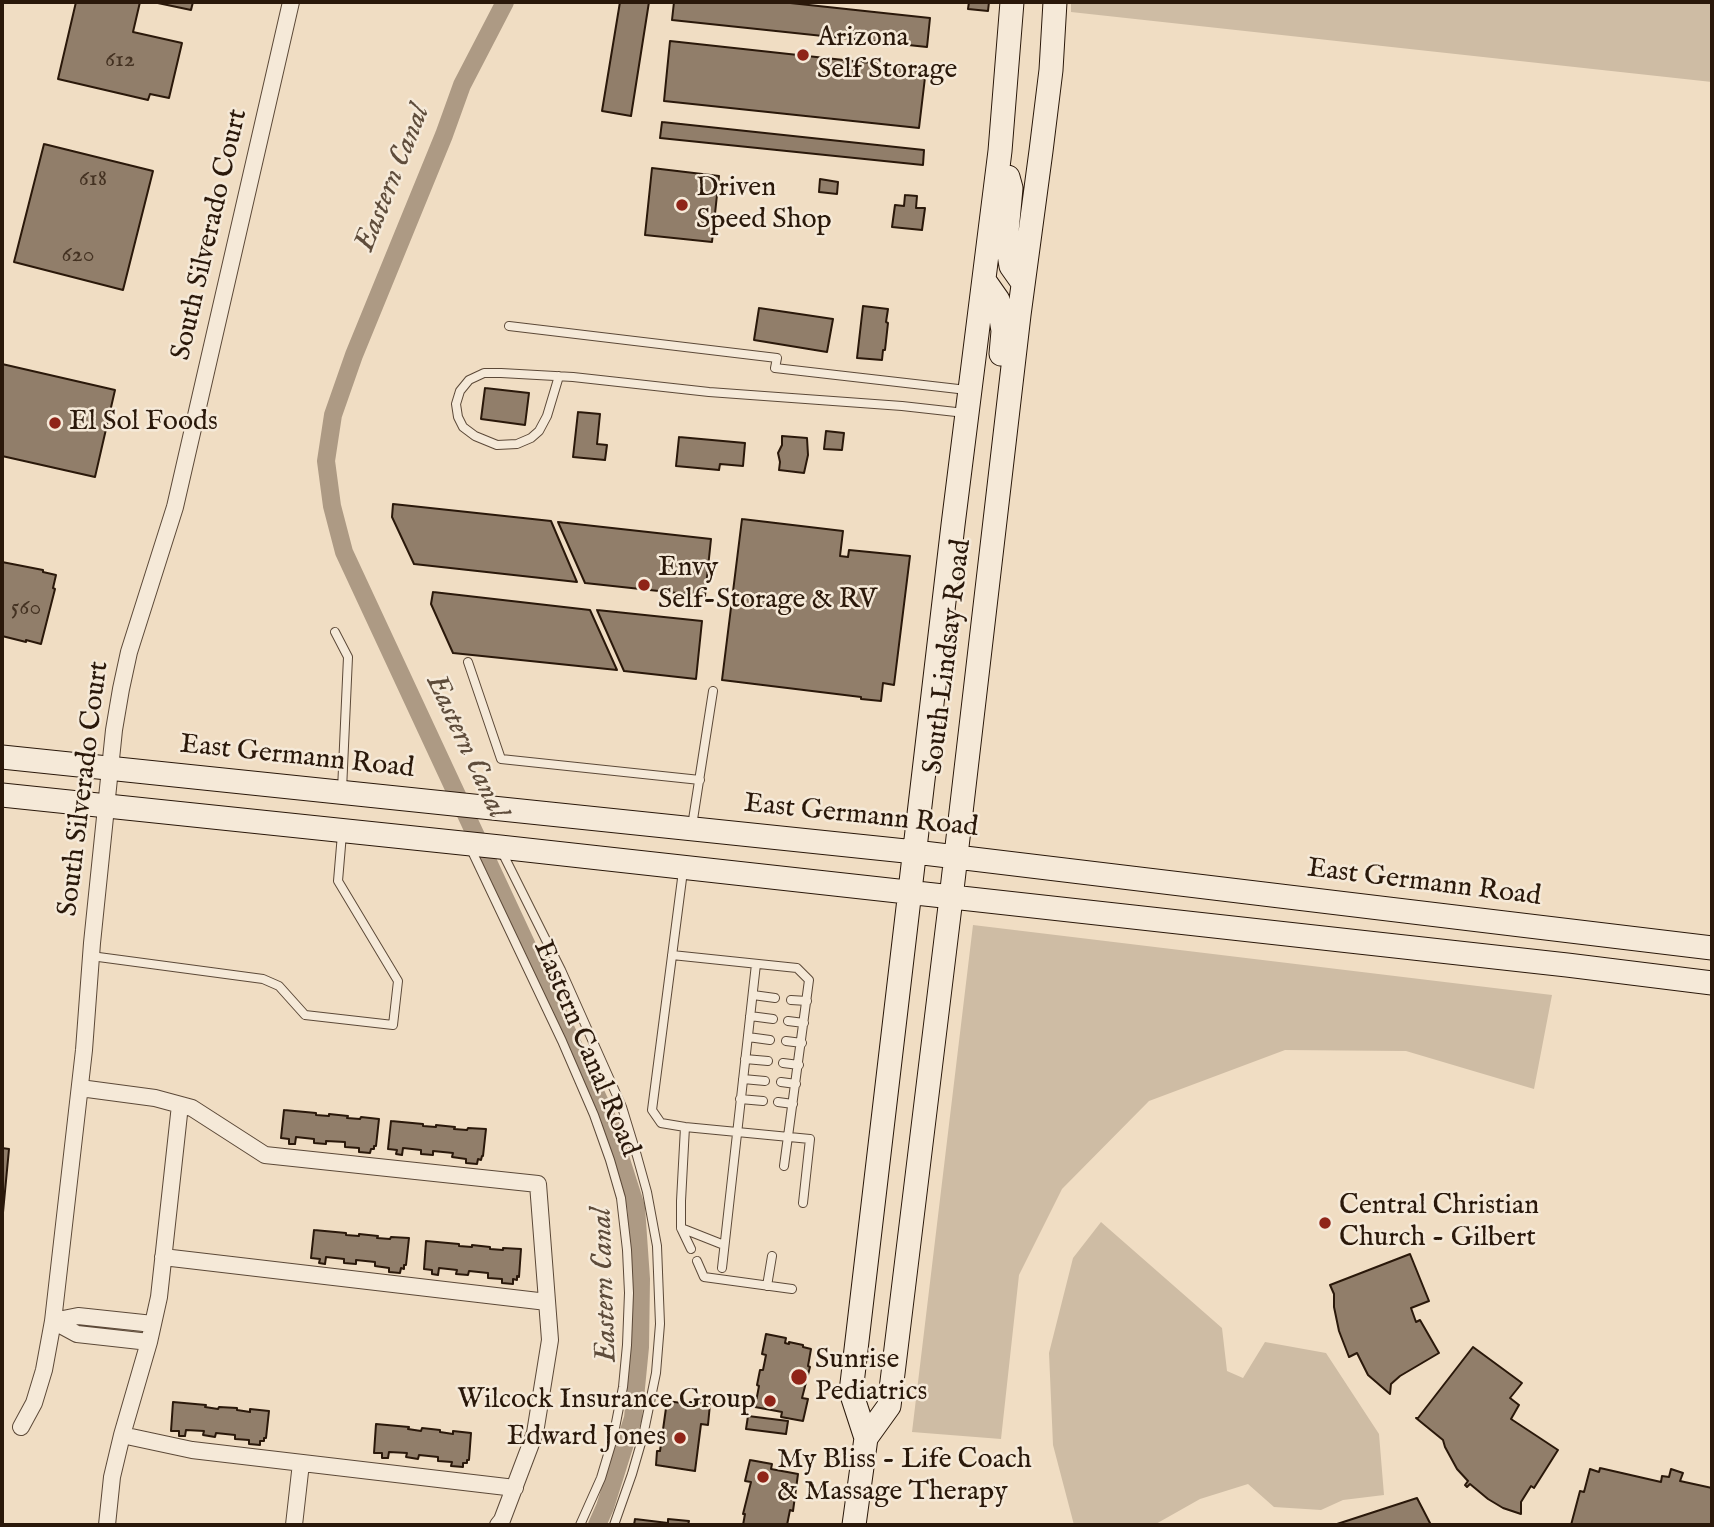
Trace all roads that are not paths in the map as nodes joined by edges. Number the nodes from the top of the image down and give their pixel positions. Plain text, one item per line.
1 (291, 2) edge
2 (1012, 2) edge
3 (1055, 2) edge
4 (1000, 150) junction
5 (984, 280) junction
6 (1023, 284) junction
7 (509, 326) dead end
8 (559, 376) junction
9 (969, 402) junction
10 (1005, 434) junction
11 (335, 632) dead end
12 (468, 662) dead end
13 (713, 691) dead end
14 (2, 757) edge
15 (110, 768) junction
16 (700, 780) junction
17 (342, 793) junction
18 (2, 794) edge
19 (107, 806) junction
20 (692, 829) junction
21 (343, 831) junction
22 (469, 844) junction
23 (500, 847) junction
24 (915, 852) junction
25 (956, 857) junction
26 (684, 868) junction
27 (910, 894) junction
28 (951, 898) junction
29 (1712, 948) edge
30 (672, 955) junction
31 (91, 956) junction
32 (756, 964) junction
33 (1712, 983) edge
34 (753, 995) junction
35 (775, 998) dead end
36 (791, 999) dead end
37 (807, 1001) junction
38 (750, 1016) junction
39 (772, 1019) dead end
40 (788, 1021) dead end
41 (804, 1023) junction
42 (748, 1037) junction
43 (770, 1040) dead end
44 (786, 1041) dead end
45 (802, 1043) junction
46 (745, 1059) junction
47 (768, 1061) dead end
48 (783, 1063) dead end
49 (799, 1065) junction
50 (743, 1079) junction
51 (765, 1081) dead end
52 (781, 1082) dead end
53 (796, 1084) junction
54 (80, 1088) junction
55 (740, 1099) junction
56 (763, 1101) dead end
57 (778, 1102) dead end
58 (793, 1104) junction
59 (180, 1105) junction
60 (685, 1127) junction
61 (737, 1132) junction
62 (789, 1137) junction
63 (785, 1166) dead end
64 (803, 1203) dead end
65 (681, 1227) junction
66 (724, 1245) junction
67 (691, 1249) dead end
68 (772, 1256) dead end
69 (163, 1257) junction
70 (697, 1261) dead end
71 (722, 1268) dead end
72 (767, 1286) junction
73 (792, 1289) dead end
74 (547, 1302) junction
75 (53, 1321) junction
76 (153, 1324) junction
77 (149, 1342) junction
78 (21, 1427) dead end
79 (122, 1435) junction
80 (866, 1438) junction
81 (301, 1463) junction
82 (515, 1488) junction
83 (107, 1525) edge
84 (294, 1525) edge
85 (499, 1525) edge
86 (580, 1525) edge
87 (614, 1525) edge
88 (854, 1525) edge

1 - 15 street, South Silverado Court
2 - 4 main road, South Lindsay Road
3 - 6 main road, South Lindsay Road
4 - 5 main road, South Lindsay Road
4 - 6 main road
5 - 9 main road, South Lindsay Road
5 - 10 main road
6 - 10 main road, South Lindsay Road
7 - 9 lane
8 - 8 lane
8 - 9 lane
9 - 24 main road, South Lindsay Road
10 - 25 main road, South Lindsay Road
11 - 17 lane
12 - 16 lane
13 - 16 lane
14 - 15 main road, East Germann Road
15 - 17 main road, East Germann Road
15 - 19 street, South Silverado Court
16 - 20 lane
17 - 20 main road, East Germann Road
18 - 19 main road
19 - 21 main road
19 - 31 street, South Silverado Court
20 - 24 main road, East Germann Road
21 - 22 main road
21 - 31 lane
22 - 23 main road
22 - 86 lane, Eastern Canal Road
23 - 26 main road
23 - 87 lane
24 - 25 main road, East Germann Road
24 - 27 main road, South Lindsay Road
25 - 28 main road, South Lindsay Road
25 - 29 main road, East Germann Road
26 - 27 main road
26 - 30 lane
27 - 28 main road
27 - 80 main road, South Lindsay Road
28 - 33 main road
28 - 80 main road, South Lindsay Road
30 - 32 lane
30 - 60 lane
31 - 54 street, South Silverado Court
32 - 34 lane
32 - 37 lane
34 - 35 lane
34 - 38 lane
36 - 37 lane
37 - 41 lane
38 - 39 lane
38 - 42 lane
40 - 41 lane
41 - 45 lane
42 - 43 lane
42 - 46 lane
44 - 45 lane
45 - 49 lane
46 - 47 lane
46 - 50 lane
48 - 49 lane
49 - 53 lane
50 - 51 lane
50 - 55 lane
52 - 53 lane
53 - 58 lane
54 - 59 street
54 - 75 street, South Silverado Court
55 - 56 lane
55 - 61 lane
57 - 58 lane
58 - 62 lane
59 - 69 street
59 - 74 street
60 - 61 lane
60 - 65 lane
61 - 62 lane
61 - 66 lane
62 - 63 lane
62 - 64 lane
65 - 66 lane
65 - 67 lane
66 - 71 lane
68 - 72 lane
69 - 74 street
69 - 76 street
70 - 72 lane
72 - 73 lane
74 - 82 street
75 - 76 street
75 - 77 street
75 - 78 street, South Silverado Court
76 - 77 street
77 - 79 street
79 - 81 street
79 - 83 street
80 - 88 main road, South Lindsay Road
81 - 82 street
81 - 84 street
82 - 85 street

